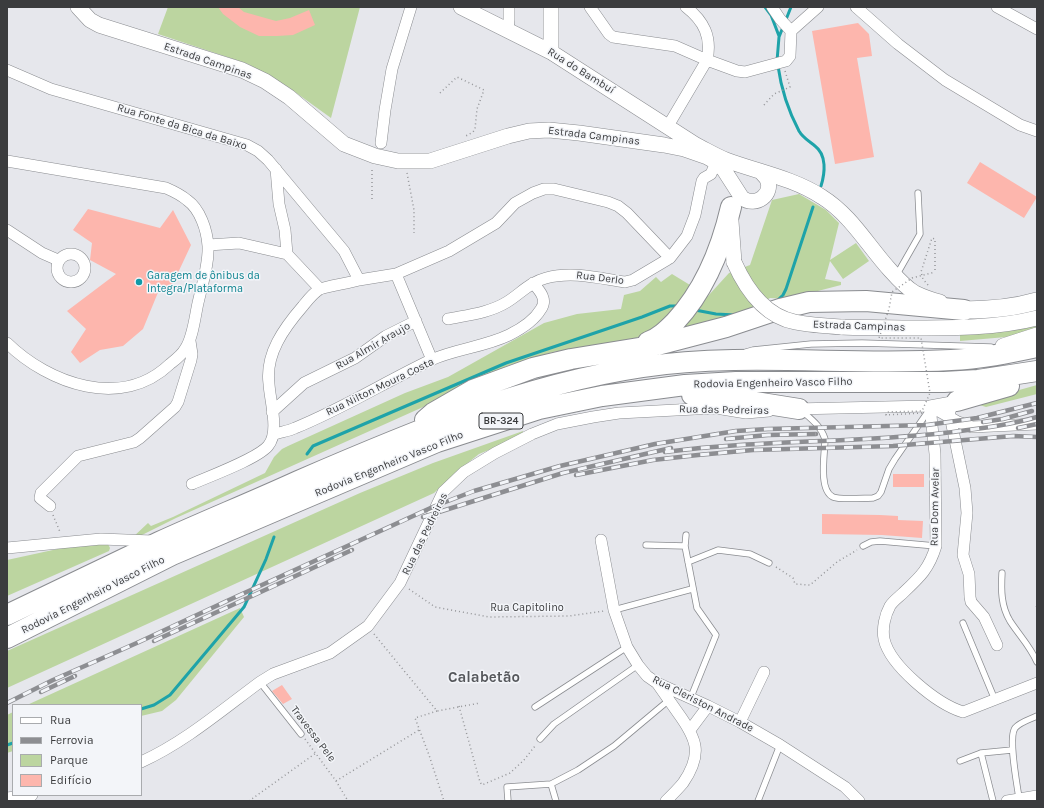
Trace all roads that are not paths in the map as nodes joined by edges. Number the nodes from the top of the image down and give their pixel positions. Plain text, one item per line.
1 (78, 7) edge
2 (411, 7) edge
3 (461, 7) edge
4 (509, 7) edge
5 (551, 7) edge
6 (590, 7) edge
7 (686, 7) edge
8 (772, 7) edge
9 (818, 7) edge
10 (856, 7) edge
11 (997, 7) edge
12 (786, 26) junction
13 (508, 29) junction
14 (1037, 29) edge
15 (551, 52) junction
16 (707, 60) junction
17 (7, 70) edge
18 (670, 127) junction
19 (1037, 131) edge
20 (664, 145) junction
21 (377, 150) junction
22 (7, 161) edge
23 (716, 162) junction
24 (276, 169) junction
25 (760, 171) junction
26 (727, 174) junction
27 (918, 193) dead end
28 (731, 207) junction
29 (7, 230) edge
30 (208, 245) junction
31 (288, 254) junction
32 (670, 258) junction
33 (58, 260) dead end
34 (396, 274) junction
35 (896, 276) junction
36 (359, 280) junction
37 (533, 283) junction
38 (320, 289) junction
39 (1037, 301) edge
40 (964, 310) junction
41 (1037, 318) edge
42 (448, 319) dead end
43 (416, 321) junction
44 (1037, 335) edge
45 (190, 341) junction
46 (7, 343) edge
47 (1003, 346) junction
48 (1037, 346) edge
49 (631, 349) junction
50 (725, 359) junction
51 (432, 360) junction
52 (1037, 371) edge
53 (1037, 375) edge
54 (602, 396) junction
55 (799, 409) junction
56 (926, 410) junction
57 (954, 410) junction
58 (272, 412) junction
59 (1037, 424) edge
60 (275, 434) junction
61 (405, 436) junction
62 (192, 484) dead end
63 (50, 506) road end
64 (686, 535) dead end
65 (601, 540) dead end
66 (161, 541) junction
67 (646, 545) dead end
68 (685, 546) junction
69 (863, 546) road end
70 (936, 546) junction
71 (7, 548) edge
72 (688, 562) junction
73 (770, 563) road end
74 (1002, 573) dead end
75 (692, 589) junction
76 (614, 610) junction
77 (7, 615) edge
78 (963, 623) dead end
79 (7, 638) edge
80 (997, 645) dead end
81 (626, 647) junction
82 (1037, 662) edge
83 (638, 665) junction
84 (764, 672) dead end
85 (260, 682) junction
86 (657, 683) junction
87 (1037, 683) edge
88 (691, 697) junction
89 (669, 700) junction
90 (995, 700) junction
91 (708, 706) junction
92 (535, 708) dead end
93 (1037, 716) edge
94 (740, 722) junction
95 (690, 730) junction
96 (301, 734) road end
97 (540, 739) road end
98 (780, 744) junction
99 (1012, 750) junction
100 (981, 753) junction
101 (960, 761) dead end
102 (142, 762) edge
103 (551, 784) junction
104 (26, 796) edge
105 (1037, 796) edge
106 (1019, 798) junction
107 (10, 799) edge
108 (508, 801) edge
109 (556, 801) edge
110 (666, 801) edge
111 (758, 801) edge
112 (858, 801) edge
113 (993, 801) edge
114 (1007, 801) edge

1 - 21 main road, Estrada Campinas
2 - 21 street
3 - 13 main road, Rua do Bambuí
4 - 13 street
5 - 15 main road
6 - 16 street
7 - 16 street
8 - 12 street
9 - 12 street
10 - 19 street
11 - 14 street
12 - 16 street
13 - 15 main road, Rua do Bambuí
15 - 18 main road, Rua do Bambuí
16 - 18 street
17 - 24 street, Rua Fonte da Bica da Baixo
18 - 20 main road
18 - 25 main road, Rua do Bambuí
20 - 21 main road, Estrada Campinas
20 - 23 main road, Estrada Campinas
22 - 30 street
23 - 26 main road, Estrada Campinas
23 - 32 street, Rua Derlo
24 - 31 street
24 - 36 street, Rua Fonte da Bica da Baixo
25 - 26 main road
25 - 35 main road
26 - 28 main road, Estrada Campinas
27 - 35 lane
28 - 41 main road, Estrada Campinas, bridge
28 - 49 highway
29 - 33 street
30 - 31 street
30 - 45 street
31 - 38 street
32 - 34 street
32 - 37 street, Rua Derlo
34 - 36 street
34 - 43 street
35 - 40 main road
36 - 38 street
37 - 42 street, Rua Derlo
37 - 51 street, Rua Nilton Moura Costa
38 - 58 street
39 - 40 main road
40 - 49 highway
43 - 51 street
43 - 58 street, Rua Almir Araujo
44 - 47 main road
45 - 46 street
45 - 63 street
47 - 48 lane
47 - 50 lane
48 - 50 highway, Rodovia Engenheiro Vasco Filho / BR-324
49 - 61 highway
50 - 61 highway, Rodovia Engenheiro Vasco Filho / BR-324
51 - 60 street, Rua Nilton Moura Costa
52 - 54 highway, Rodovia Engenheiro Vasco Filho / BR-324
53 - 57 highway
54 - 55 highway
54 - 79 highway, Rodovia Engenheiro Vasco Filho / BR-324
55 - 56 street, Rua das Pedreiras
55 - 56 lane
55 - 85 street, Rua das Pedreiras
56 - 57 street, Rua das Pedreiras
56 - 57 street
56 - 70 street, Rua Dom Avelar
57 - 59 street
57 - 80 street
58 - 60 street
60 - 62 street
61 - 66 highway, Rodovia Engenheiro Vasco Filho / BR-324
64 - 68 lane
65 - 76 street, Rua Cleriston Andrade
66 - 71 street
66 - 77 highway, Rodovia Engenheiro Vasco Filho / BR-324
67 - 68 lane
68 - 72 lane
69 - 70 lane
70 - 90 street, Rua Dom Avelar
72 - 73 lane
72 - 75 lane
74 - 82 lane
75 - 76 lane
75 - 88 lane
76 - 81 street, Rua Cleriston Andrade
78 - 90 lane
81 - 83 street, Rua Cleriston Andrade
81 - 92 lane
83 - 86 street, Rua Cleriston Andrade
83 - 97 lane
84 - 94 street
85 - 96 lane, Travessa Pele
85 - 102 street, Rua das Pedreiras
86 - 88 street, Rua Cleriston Andrade
86 - 89 street
87 - 90 street, Rua Dom Avelar
88 - 91 street, Rua Cleriston Andrade
89 - 95 street
89 - 103 lane
91 - 94 street, Rua Cleriston Andrade
91 - 95 street
93 - 99 lane
94 - 98 street, Rua Cleriston Andrade
95 - 110 street
98 - 111 lane
98 - 112 street, Rua Cleriston Andrade
99 - 100 lane
99 - 106 lane
100 - 101 lane
100 - 113 lane
103 - 108 lane
103 - 109 lane
104 - 107 street
105 - 106 street
106 - 114 street

